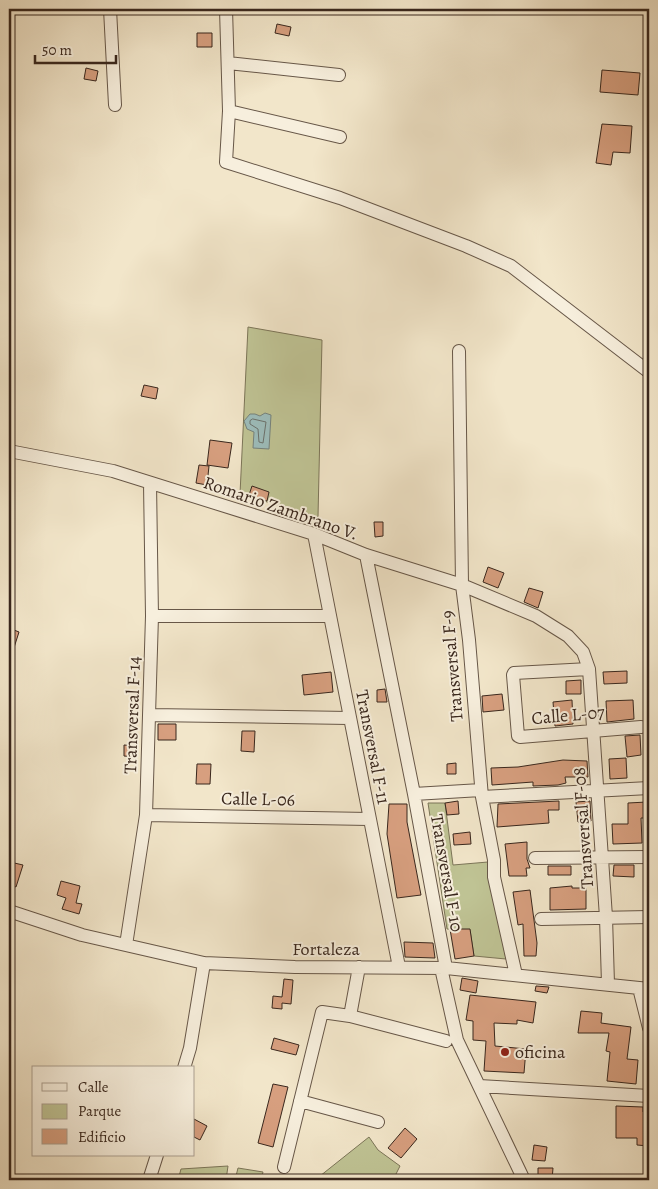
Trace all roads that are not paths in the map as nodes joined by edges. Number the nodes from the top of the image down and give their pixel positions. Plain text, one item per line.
1 (110, 9) edge
2 (226, 9) edge
3 (228, 62) junction
4 (339, 75) dead end
5 (114, 106) dead end
6 (230, 111) junction
7 (340, 137) dead end
8 (459, 351) dead end
9 (649, 372) edge
10 (9, 451) edge
11 (150, 483) junction
12 (314, 534) junction
13 (366, 555) junction
14 (462, 585) junction
15 (152, 616) junction
16 (330, 616) junction
17 (589, 669) junction
18 (150, 715) junction
19 (349, 718) junction
20 (641, 727) dead end
21 (594, 730) junction
22 (649, 788) edge
23 (598, 792) junction
24 (414, 794) junction
25 (481, 794) junction
26 (146, 815) junction
27 (369, 819) junction
28 (649, 857) edge
29 (535, 858) dead end
30 (602, 858) junction
31 (9, 911) edge
32 (606, 917) junction
33 (649, 917) edge
34 (541, 919) dead end
35 (126, 946) junction
36 (204, 964) junction
37 (359, 967) junction
38 (399, 967) junction
39 (444, 968) junction
40 (516, 975) junction
41 (608, 984) junction
42 (644, 988) edge
43 (350, 1016) junction
44 (649, 1028) edge
45 (446, 1041) dead end
46 (185, 1066) edge
47 (479, 1086) junction
48 (649, 1096) edge
49 (300, 1101) junction
50 (378, 1122) dead end
51 (157, 1156) edge
52 (284, 1167) dead end
53 (149, 1180) edge
54 (524, 1180) edge

1 - 5 street
2 - 3 street
3 - 4 street
3 - 6 street
6 - 7 street
6 - 9 street
8 - 14 street, Transversal F-9
10 - 11 street, Romario Zambrano V.
11 - 12 street, Romario Zambrano V.
11 - 15 street, Transversal F-14
12 - 13 street, Romario Zambrano V.
12 - 16 street, Transversal F-11
13 - 14 street, Romario Zambrano V.
13 - 24 street, Transversal F-10
14 - 17 street, Romario Zambrano V.
14 - 25 street, Transversal F-9
15 - 16 street
15 - 18 street, Transversal F-14
16 - 19 street, Transversal F-11
17 - 21 street, Transversal F-08
17 - 21 street, Calle L-07
18 - 19 street
18 - 26 street, Transversal F-14
19 - 27 street, Transversal F-11
20 - 21 street, Calle L-07
21 - 23 street, Transversal F-08
22 - 23 street
23 - 25 street
23 - 30 street, Transversal F-08
24 - 25 street
24 - 39 street, Transversal F-10
25 - 40 street, Transversal F-9
26 - 27 street, Calle L-06
26 - 35 street, Transversal F-14
27 - 38 street, Transversal F-11
28 - 30 street
29 - 30 street
30 - 32 street, Transversal F-08
31 - 35 street, Fortaleza
32 - 33 street
32 - 34 street
32 - 41 street, Transversal F-08
35 - 36 street, Fortaleza
36 - 37 street, Fortaleza
36 - 46 street
37 - 38 street, Fortaleza
37 - 43 street
38 - 39 street, Fortaleza
39 - 40 street, Fortaleza
39 - 47 street, Transversal F-10
40 - 41 street, Fortaleza
41 - 42 street, Fortaleza
42 - 44 street
43 - 45 street
43 - 49 street
47 - 48 street
47 - 54 street, Transversal F-10
49 - 50 street
49 - 52 street
51 - 53 street

